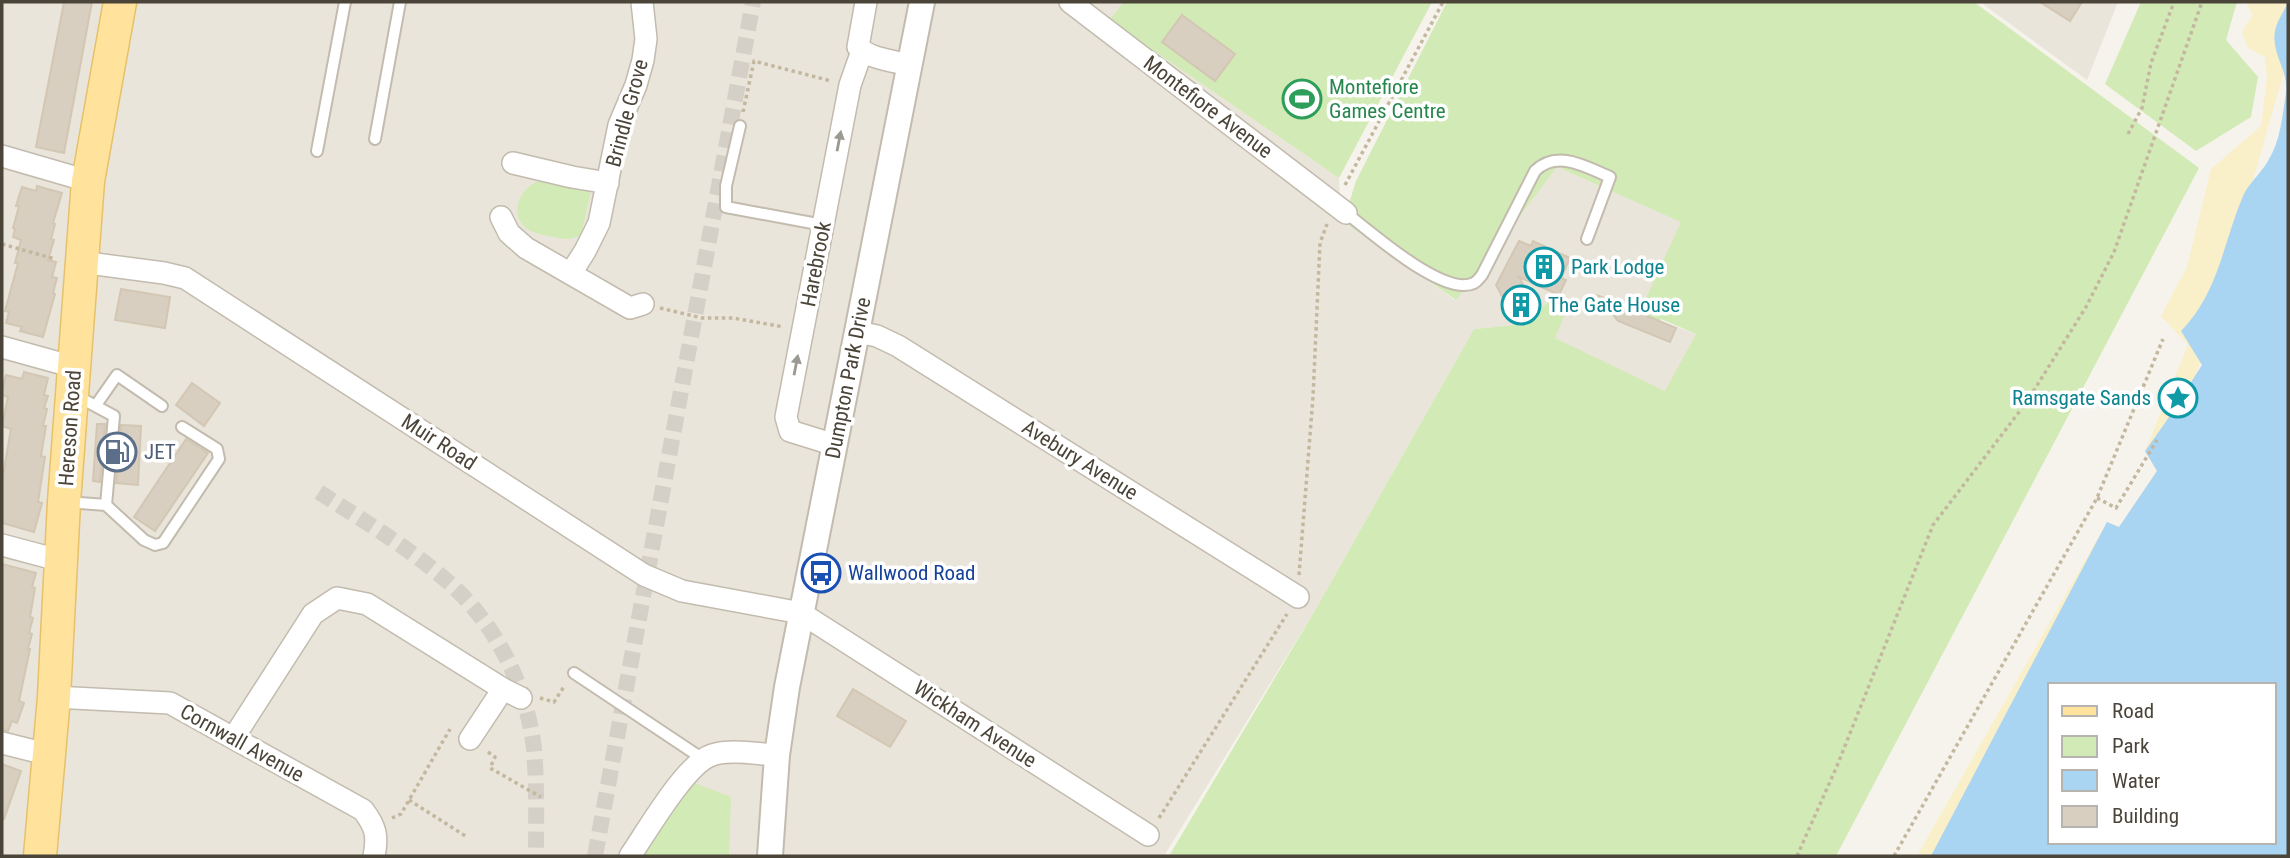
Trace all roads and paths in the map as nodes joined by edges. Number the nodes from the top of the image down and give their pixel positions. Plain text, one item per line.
1 (120, 2) edge
2 (345, 2) edge
3 (400, 2) edge
4 (642, 2) edge
5 (866, 2) edge
6 (922, 2) edge
7 (1069, 2) edge
8 (1443, 2) edge
9 (2174, 2) edge
10 (2202, 2) edge
11 (862, 51) junction
12 (910, 65) junction
13 (850, 85) junction
14 (740, 126) joint
15 (2128, 134) dead end
16 (375, 139) dead end
17 (317, 151) dead end
18 (2, 156) edge
19 (513, 163) dead end
20 (88, 181) junction
21 (608, 183) junction
22 (1340, 209) junction
23 (501, 217) dead end
24 (824, 225) junction
25 (1587, 239) dead end
26 (2, 244) edge
27 (81, 262) junction
28 (571, 273) junction
29 (643, 304) joint
30 (803, 331) junction
31 (858, 332) junction
32 (2163, 339) dead end
33 (2, 347) edge
34 (81, 389) junction
35 (162, 406) dead end
36 (182, 427) dead end
37 (2157, 440) dead end
38 (835, 444) junction
39 (2097, 498) junction
40 (64, 502) junction
41 (106, 505) junction
42 (2, 545) edge
43 (62, 561) junction
44 (1298, 597) junction
45 (801, 613) junction
46 (574, 673) joint
47 (512, 694) junction
48 (54, 697) junction
49 (234, 737) junction
50 (470, 739) junction
51 (2, 743) edge
52 (50, 755) junction
53 (777, 755) junction
54 (703, 759) junction
55 (541, 797) dead end
56 (409, 800) junction
57 (374, 825) junction
58 (1148, 835) joint
59 (467, 837) dead end
60 (40, 856) edge
61 (374, 856) edge
62 (630, 856) edge
63 (770, 856) edge
64 (1797, 856) edge
65 (1894, 856) edge

1 - 20 main road, Hereson Road
2 - 17 lane
3 - 16 lane
4 - 21 street, Brindle Grove
5 - 11 street, Harebrook
6 - 12 street, Dumpton Park Drive
7 - 22 street, Montefiore Avenue
8 - 22 path
9 - 15 path
10 - 64 path
11 - 12 street
11 - 13 street, Harebrook
12 - 31 street, Dumpton Park Drive
13 - 14 path
24 -> 13 street, Harebrook
14 - 24 lane
18 - 20 street
19 - 21 street, Brindle Grove
20 - 27 main road, Hereson Road
21 - 28 street, Brindle Grove
22 - 25 lane
22 - 44 path
23 - 28 street
24 - 30 street, Harebrook
26 - 27 path
27 - 34 main road, Hereson Road
27 - 45 street, Muir Road
28 - 29 street
29 - 30 path
38 -> 30 street, Harebrook
31 - 38 street, Dumpton Park Drive
31 - 44 street, Avebury Avenue
32 - 39 path
33 - 34 street
34 - 35 lane
34 - 40 main road, Hereson Road
34 - 41 lane
36 - 41 lane
37 - 39 path
38 - 45 street, Dumpton Park Drive
39 - 65 path
40 - 41 lane
40 - 43 main road, Hereson Road
42 - 43 street
43 - 48 main road, Hereson Road
44 - 58 path
45 - 53 street, Dumpton Park Drive
45 - 58 street, Wickham Avenue
46 - 47 path
46 - 54 lane
47 - 49 street
47 - 50 street
48 - 49 street, Cornwall Avenue
48 - 52 main road, Hereson Road
49 - 57 street, Cornwall Avenue
50 - 55 path
50 - 56 path
51 - 52 street
52 - 60 main road, Hereson Road
53 - 54 street
53 - 63 street, Dumpton Park Drive
54 - 62 street
56 - 57 path
56 - 59 path
57 - 61 street

